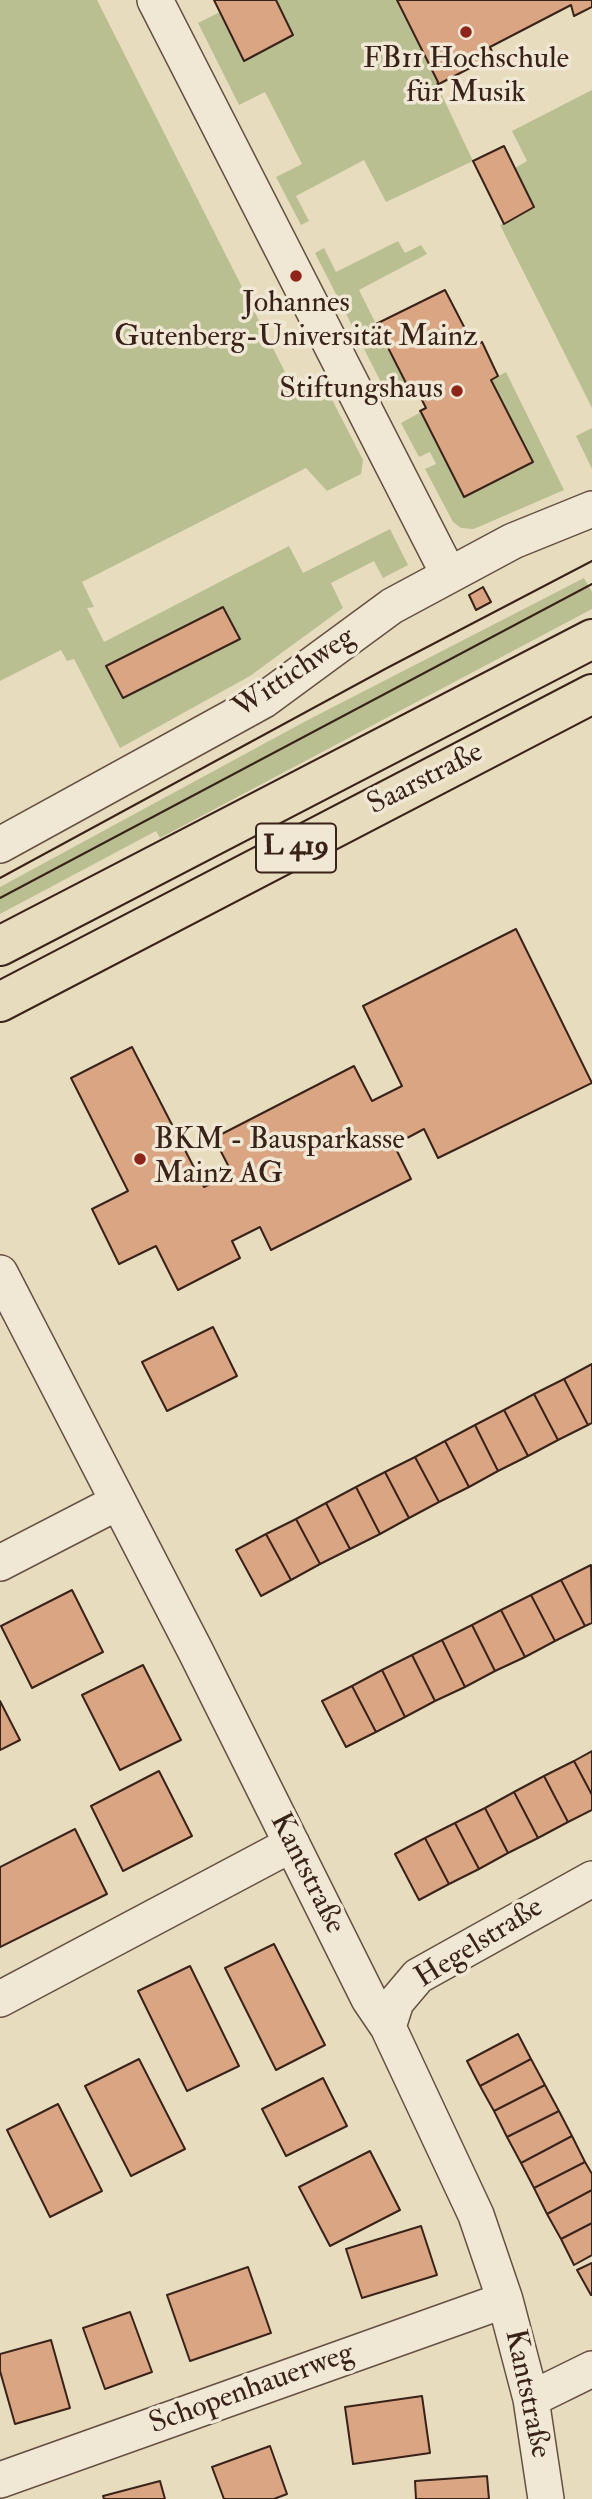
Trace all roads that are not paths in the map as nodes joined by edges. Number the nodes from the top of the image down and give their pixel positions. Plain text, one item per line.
1 (155, 0) edge
2 (592, 509) edge
3 (449, 575) junction
4 (592, 639) edge
5 (592, 694) edge
6 (0, 845) edge
7 (0, 946) edge
8 (0, 1002) edge
9 (0, 1273) edge
10 (118, 1502) junction
11 (0, 1563) edge
12 (292, 1844) junction
13 (592, 1879) edge
14 (0, 1999) edge
15 (387, 2027) junction
16 (505, 2300) junction
17 (592, 2369) edge
18 (531, 2399) junction
19 (0, 2480) edge
20 (546, 2499) edge

1 - 3 street
2 - 3 street, Wittichweg
3 - 6 street, Wittichweg
4 - 7 highway, Saarstraße / L 419
5 - 8 highway, Saarstraße / L 419
9 - 10 street, Kantstraße
10 - 11 street
10 - 12 street, Kantstraße
12 - 14 street
12 - 15 street, Kantstraße
13 - 15 street, Hegelstraße
15 - 16 street, Kantstraße
16 - 18 street, Kantstraße
16 - 19 street, Schopenhauerweg
17 - 18 street
18 - 20 street, Kantstraße

